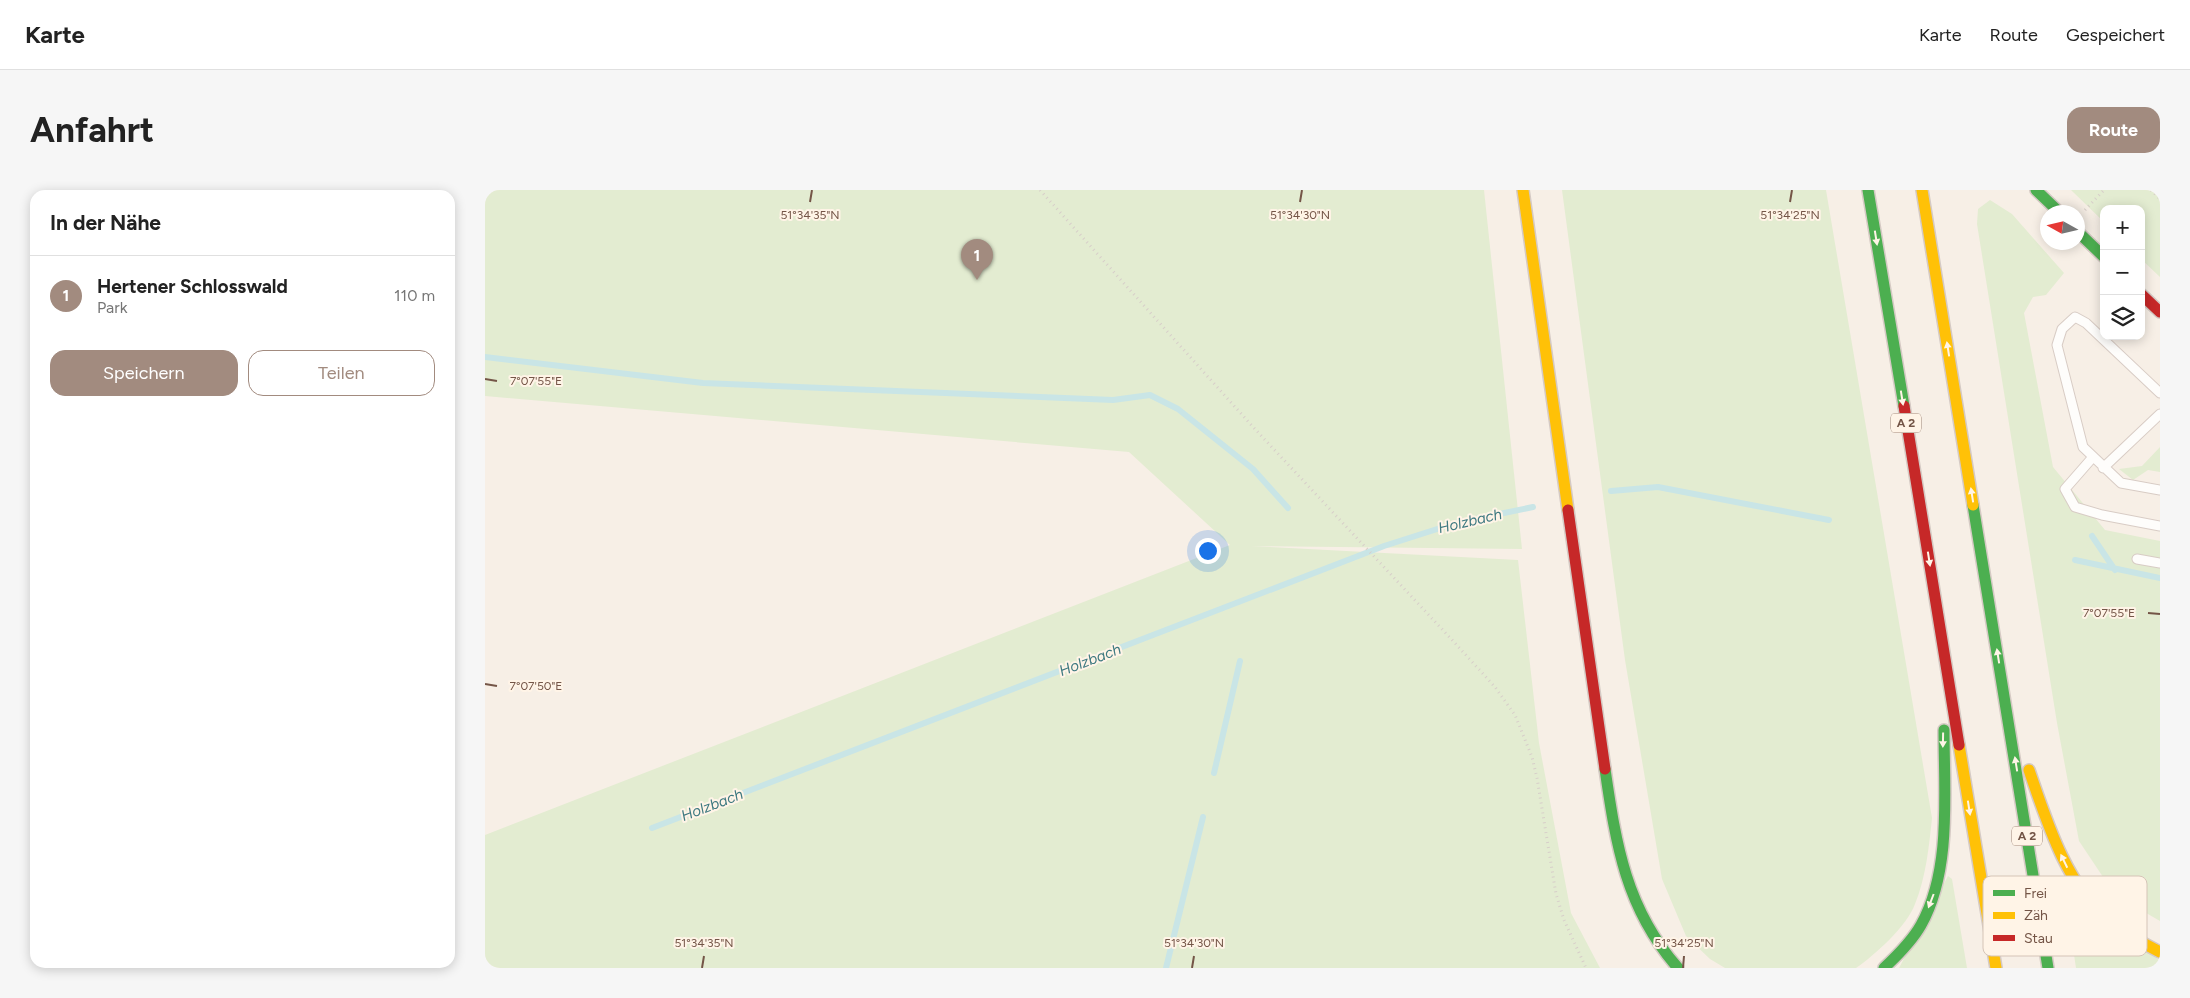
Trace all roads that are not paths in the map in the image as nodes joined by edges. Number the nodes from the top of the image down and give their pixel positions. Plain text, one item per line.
1 (1523, 190) edge
2 (1868, 190) edge
3 (1921, 190) edge
4 (2036, 190) edge
5 (2052, 205) edge
6 (2085, 239) edge
7 (2100, 253) edge
8 (2142, 295) edge
9 (2160, 312) edge
10 (2160, 393) edge
11 (2160, 414) edge
12 (2093, 457) junction
13 (2103, 468) junction
14 (2160, 490) edge
15 (2160, 526) edge
16 (2137, 559) dead end
17 (2160, 563) edge
18 (1945, 656) junction
19 (2006, 704) junction
20 (2033, 876) edge
21 (2072, 876) edge
22 (1983, 888) edge
23 (2147, 946) edge
24 (2160, 952) edge
25 (1678, 968) edge
26 (1884, 968) edge

1 - 25 main road
2 -> 18 main road, A 2
19 -> 3 main road, A 2
4 - 5 main road
6 - 7 main road
8 - 9 main road
10 - 12 lane
11 - 13 lane
12 - 13 lane
12 - 15 lane
13 - 14 lane
16 - 17 lane
18 -> 22 main road, A 2
18 -> 26 main road
20 -> 19 main road, A 2
21 -> 19 main road
24 -> 23 main road

